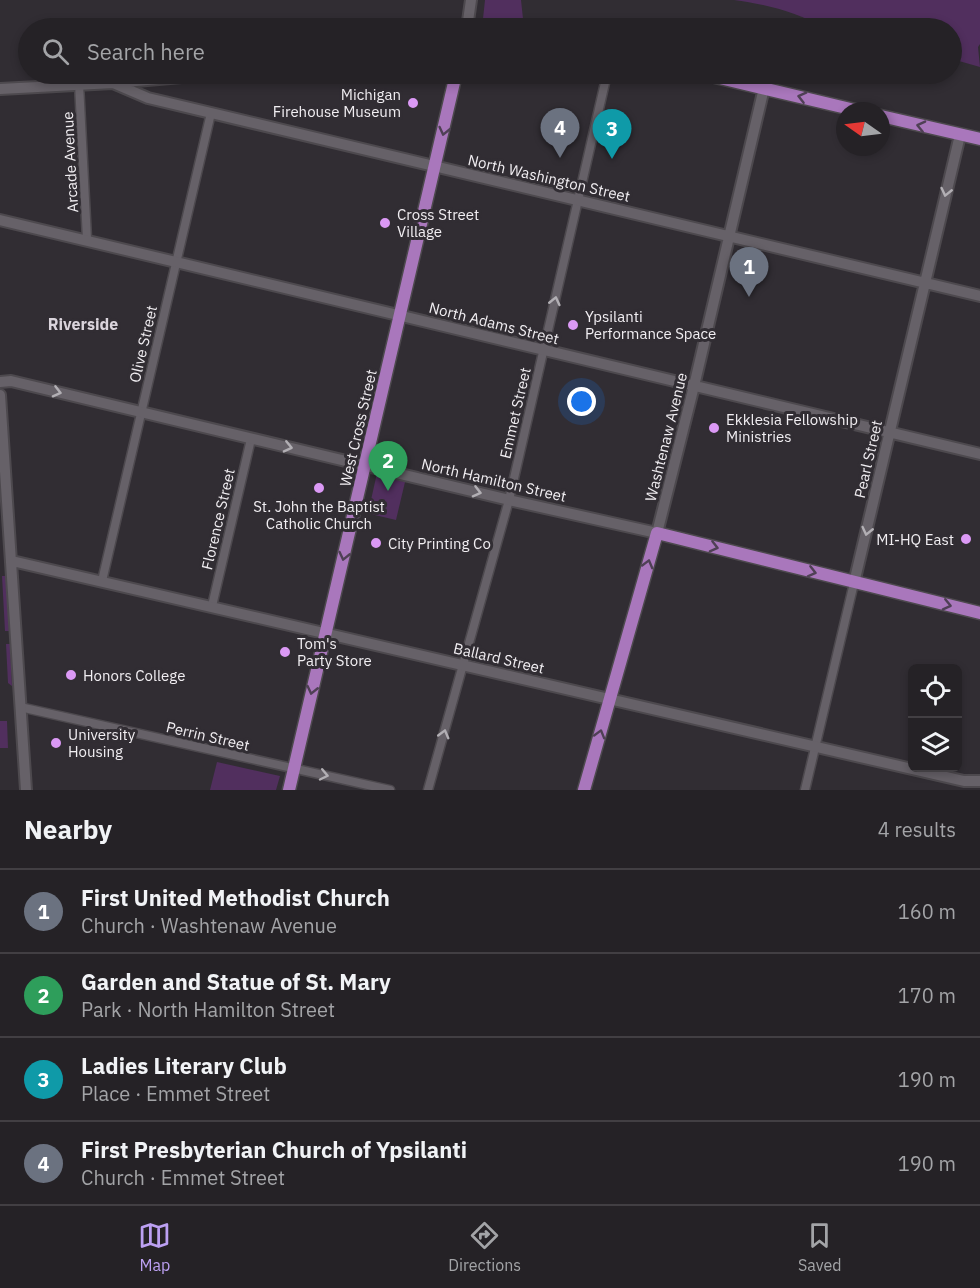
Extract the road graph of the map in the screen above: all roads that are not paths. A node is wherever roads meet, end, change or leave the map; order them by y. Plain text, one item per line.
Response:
1 (471, 0) edge
2 (468, 18) edge
3 (79, 84) joint
4 (117, 84) edge
5 (454, 84) edge
6 (606, 84) edge
7 (747, 84) edge
8 (764, 88) junction
9 (0, 89) edge
10 (836, 105) edge
11 (211, 113) junction
12 (890, 118) edge
13 (960, 135) junction
14 (980, 139) edge
15 (436, 166) junction
16 (579, 200) junction
17 (0, 220) edge
18 (729, 236) junction
19 (87, 239) junction
20 (176, 261) junction
21 (924, 283) junction
22 (980, 296) edge
23 (400, 315) junction
24 (543, 350) junction
25 (0, 382) edge
26 (694, 386) junction
27 (0, 395) edge
28 (141, 412) junction
29 (889, 433) junction
30 (251, 439) junction
31 (980, 454) edge
32 (2, 461) edge
33 (364, 465) junction
34 (3, 493) edge
35 (509, 500) junction
36 (657, 533) junction
37 (12, 561) junction
38 (102, 581) junction
39 (854, 583) junction
40 (212, 606) junction
41 (980, 613) edge
42 (326, 633) junction
43 (463, 665) junction
44 (610, 699) junction
45 (21, 707) junction
46 (816, 747) junction
47 (294, 769) junction
48 (980, 781) edge
49 (980, 785) edge
50 (26, 790) edge
51 (289, 790) edge
52 (390, 790) edge
53 (428, 790) edge
54 (584, 790) edge
55 (805, 790) edge
56 (977, 790) edge

1 - 2 street
3 - 9 street
3 - 19 street, Arcade Avenue
4 - 11 street, North Washington Street
5 -> 15 main road, West Cross Street
6 - 16 street, Emmet Street
7 - 8 main road
10 -> 8 main road
8 - 18 street, Washtenaw Avenue
11 - 15 street, North Washington Street
11 - 20 street, Olive Street
13 -> 12 main road
13 - 14 main road
13 -> 21 street, Pearl Street
15 - 16 street, North Washington Street
15 - 23 main road, West Cross Street
16 - 18 street, North Washington Street
24 -> 16 street, Emmet Street
17 - 19 street, North Adams Street
18 - 21 street, North Washington Street
18 - 26 street, Washtenaw Avenue
19 - 20 street, North Adams Street
20 - 23 street, North Adams Street
20 - 28 street, Olive Street
21 - 22 street, North Washington Street
21 - 29 street, Pearl Street
23 - 24 street, North Adams Street
23 - 33 main road, West Cross Street
24 - 26 street, North Adams Street
24 - 35 street, Emmet Street
25 -> 28 street, North Hamilton Street
26 - 29 street, North Adams Street
26 - 36 street, Washtenaw Avenue
27 - 32 street
28 - 30 street, North Hamilton Street
28 - 38 street, Olive Street
29 - 31 street, North Adams Street
29 -> 39 street, Pearl Street
30 -> 33 street, North Hamilton Street
30 - 40 street, Florence Street
32 - 34 street
33 -> 35 street, North Hamilton Street
33 -> 42 main road, West Cross Street
34 - 37 street
35 - 36 street, North Hamilton Street
35 - 43 street, Emmet Street
36 -> 39 main road, North Hamilton Street
44 -> 36 main road, Washtenaw Avenue
37 - 38 street, Ballard Street
37 - 45 street
38 - 40 street, Ballard Street
39 -> 41 main road, North Hamilton Street
39 - 46 street, Pearl Street
40 - 42 street, Ballard Street
42 - 43 street, Ballard Street
42 -> 47 main road, West Cross Street
43 - 44 street, Ballard Street
53 -> 43 street, Emmet Street
44 - 46 street, Ballard Street
54 -> 44 main road, Washtenaw Avenue
45 - 47 street, Perrin Street
45 - 50 street
46 - 48 street, Ballard Street
46 - 55 street, Pearl Street
47 - 51 main road, West Cross Street
47 -> 52 street, Perrin Street
49 - 56 street

